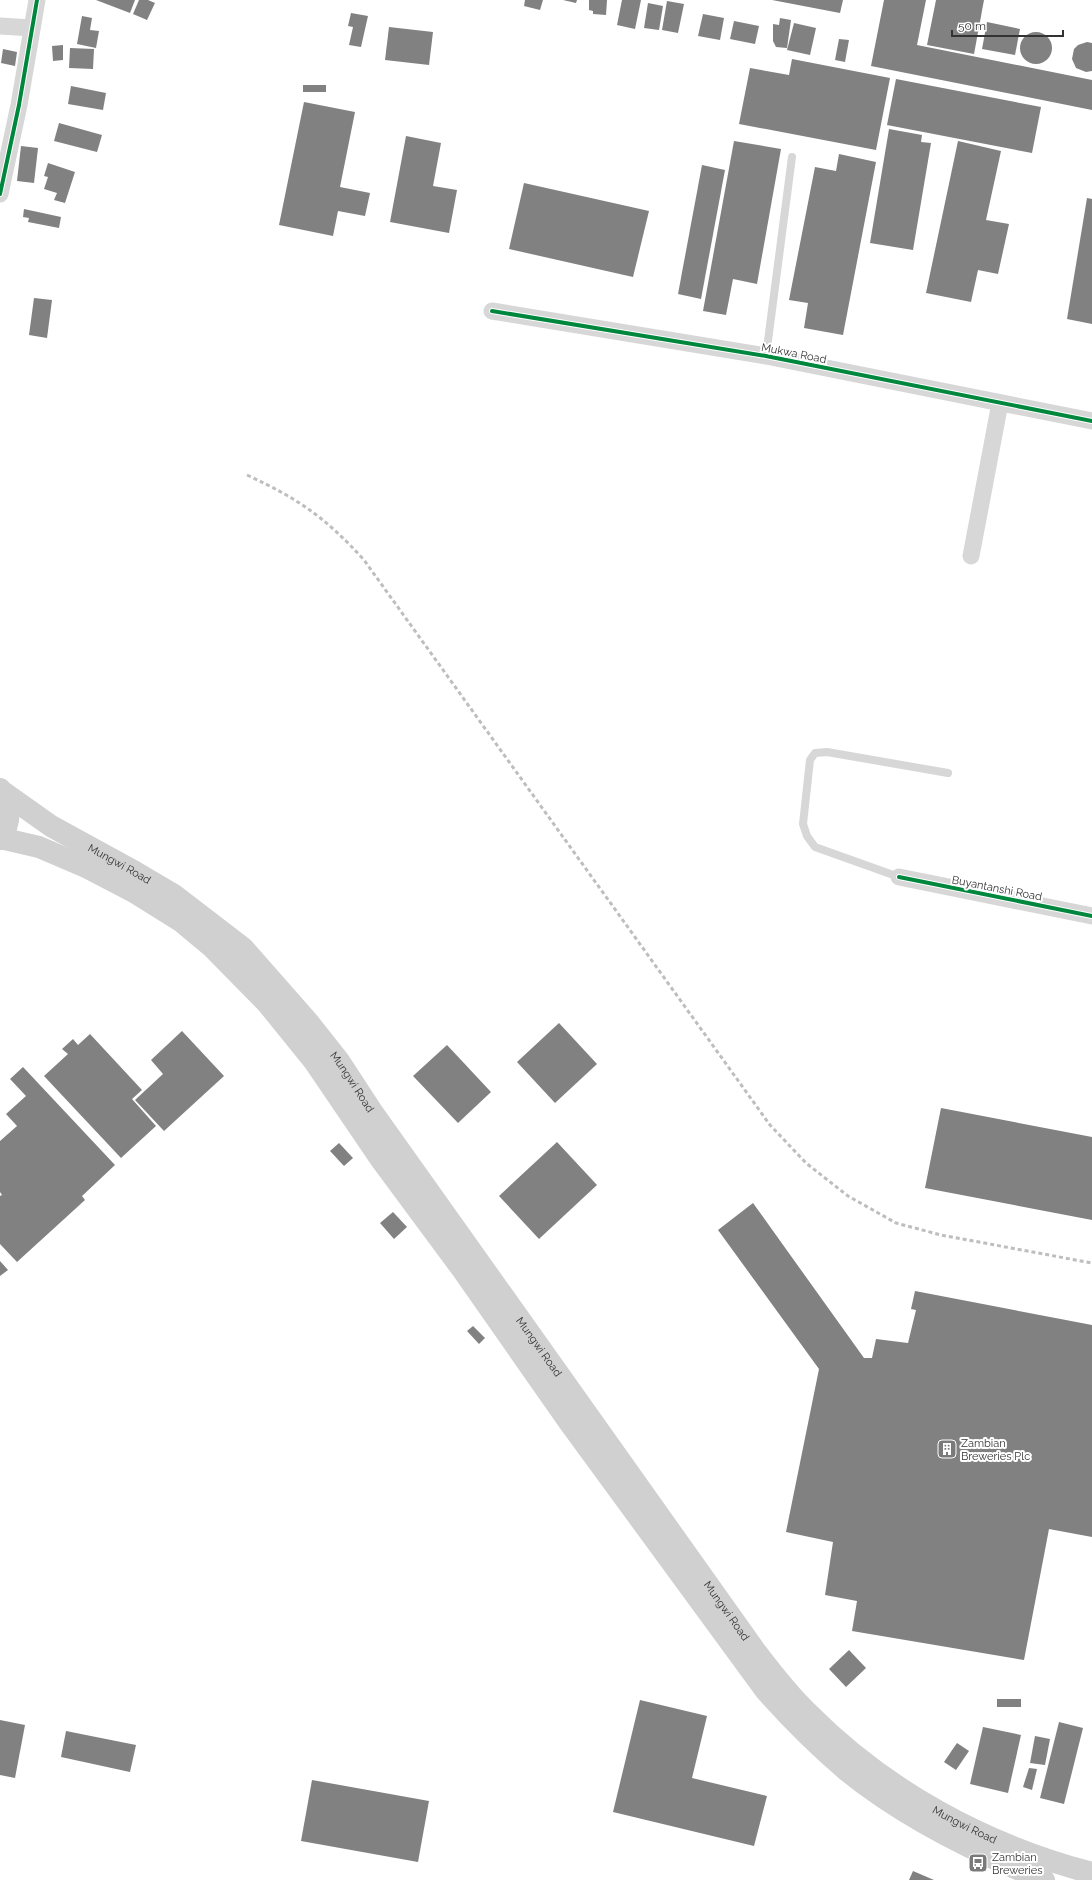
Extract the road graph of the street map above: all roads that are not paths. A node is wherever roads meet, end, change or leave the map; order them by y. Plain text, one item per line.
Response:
1 (37, 0) edge
2 (0, 26) edge
3 (32, 28) junction
4 (792, 157) dead end
5 (0, 194) edge
6 (492, 311) dead end
7 (766, 356) junction
8 (1000, 403) junction
9 (1092, 421) edge
10 (971, 556) dead end
11 (948, 773) dead end
12 (2, 790) edge
13 (0, 838) edge
14 (899, 877) joint
15 (1092, 916) edge
16 (470, 1264) junction
17 (1089, 1875) edge
18 (1044, 1880) edge

1 - 3 street
2 - 3 street
3 - 5 street
4 - 7 lane
6 - 7 street, Mukwa Road
7 - 8 street, Mukwa Road
8 - 9 street, Mukwa Road
8 - 10 street
11 - 14 lane
12 - 13 main road
12 - 16 main road, Mungwi Road
13 - 16 main road, Mungwi Road
14 - 15 street, Buyantanshi Road
16 - 17 main road, Mungwi Road
16 - 18 main road, Mungwi Road

